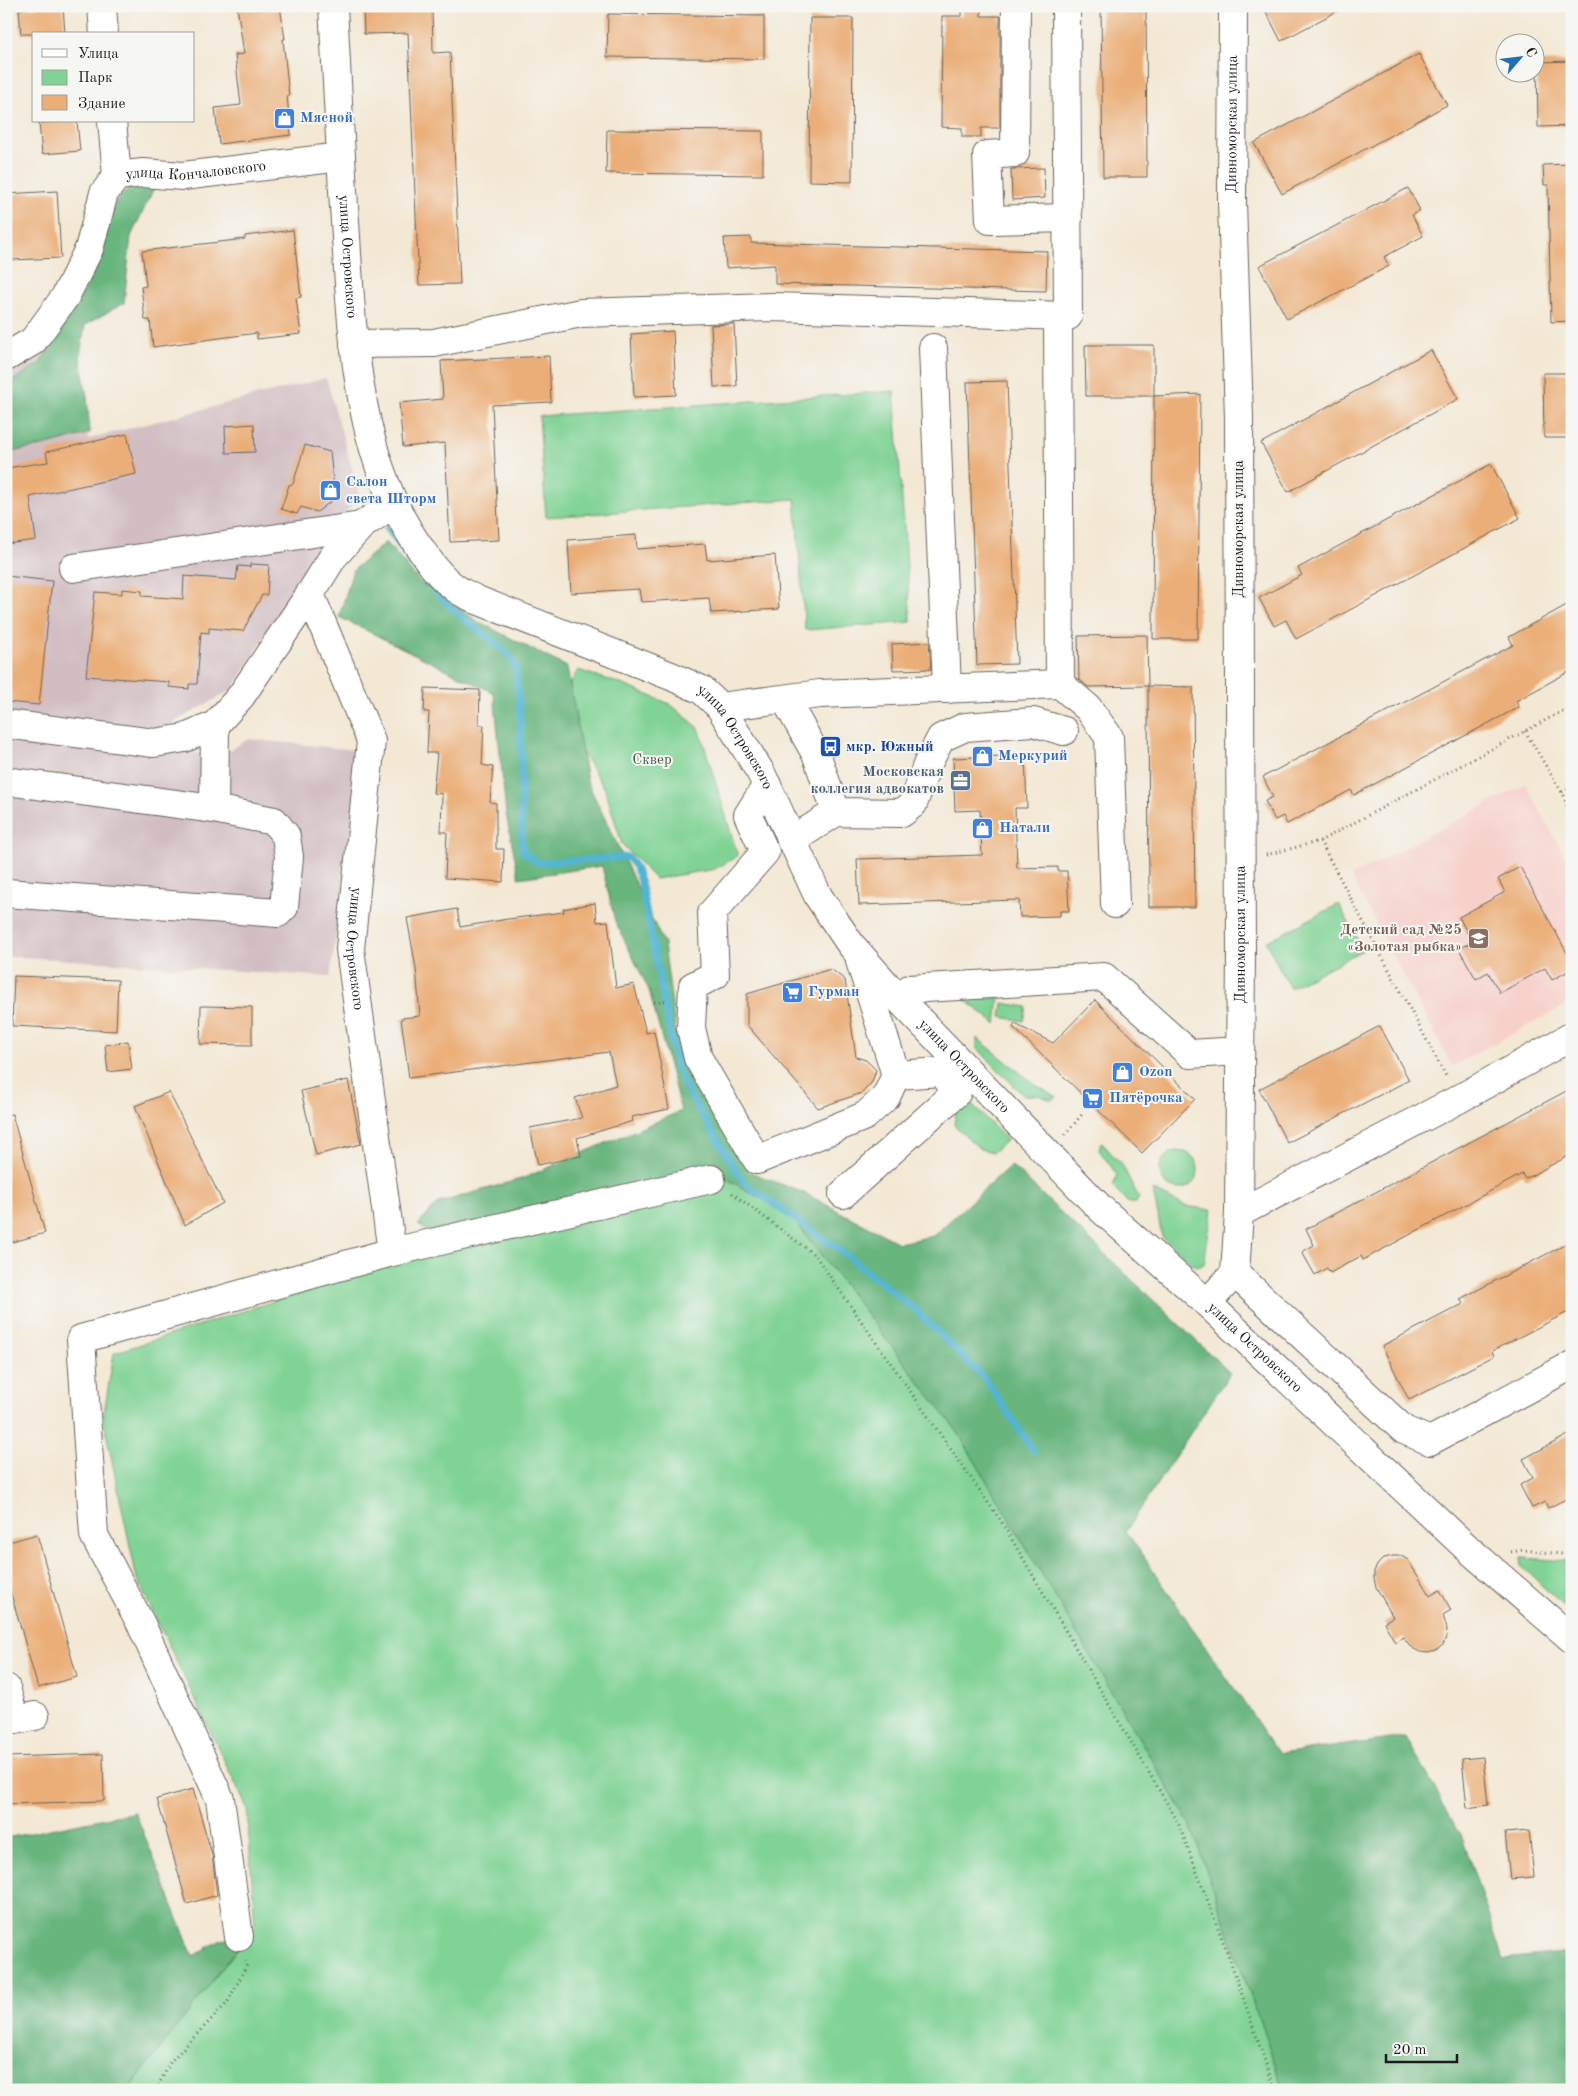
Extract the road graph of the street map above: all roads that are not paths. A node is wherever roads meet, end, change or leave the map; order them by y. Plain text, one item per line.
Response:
1 (102, 6) edge
2 (333, 6) edge
3 (1016, 6) edge
4 (1066, 6) edge
5 (1233, 6) edge
6 (104, 32) edge
7 (112, 122) edge
8 (341, 157) junction
9 (117, 176) junction
10 (1068, 218) junction
11 (1058, 316) junction
12 (354, 344) junction
13 (933, 348) dead end
14 (6, 357) edge
15 (394, 503) junction
16 (361, 526) junction
17 (73, 568) dead end
18 (310, 594) junction
19 (1060, 684) junction
20 (947, 689) junction
21 (785, 699) junction
22 (720, 707) junction
23 (6, 724) edge
24 (215, 725) junction
25 (1064, 732) dead end
26 (6, 781) edge
27 (766, 785) junction
28 (214, 810) junction
29 (836, 812) junction
30 (791, 841) junction
31 (6, 893) edge
32 (1115, 904) dead end
33 (856, 950) junction
34 (898, 998) junction
35 (1572, 1036) edge
36 (1240, 1052) junction
37 (896, 1074) junction
38 (958, 1076) junction
39 (711, 1179) road end
40 (843, 1194) dead end
41 (1239, 1212) junction
42 (392, 1252) junction
43 (1235, 1272) junction
44 (1207, 1303) junction
45 (1572, 1364) edge
46 (1572, 1639) edge
47 (6, 1688) edge
48 (35, 1716) dead end
49 (239, 1937) road end

1 - 6 street
2 - 8 street, улица Островского
3 - 10 street
4 - 10 street
5 - 36 street, Дивноморская улица
7 - 9 street
8 - 9 street, улица Кончаловского
8 - 12 street, улица Островского
9 - 14 street, улица Кончаловского
10 - 11 street
11 - 12 street
11 - 19 street
12 - 15 street, улица Островского
13 - 20 street
15 - 16 street
15 - 22 street, улица Островского
16 - 17 street
16 - 18 street
18 - 24 street
18 - 42 street, улица Островского
19 - 20 street
19 - 32 street
20 - 21 street
21 - 22 street
21 - 29 street
22 - 27 street, улица Островского
23 - 24 street
24 - 28 street
25 - 29 street
26 - 28 street
27 - 30 street, улица Островского
27 - 37 street
28 - 31 street
29 - 30 street
30 - 33 street, улица Островского
33 - 34 street, улица Островского
33 - 37 street
34 - 36 street
34 - 38 street, улица Островского
35 - 41 street
36 - 41 street, Дивноморская улица
37 - 38 street
38 - 40 street
38 - 44 street, улица Островского
39 - 42 street
41 - 43 street, Дивноморская улица
42 - 49 street
43 - 44 street
43 - 45 street
44 - 46 street, улица Островского
47 - 48 street

